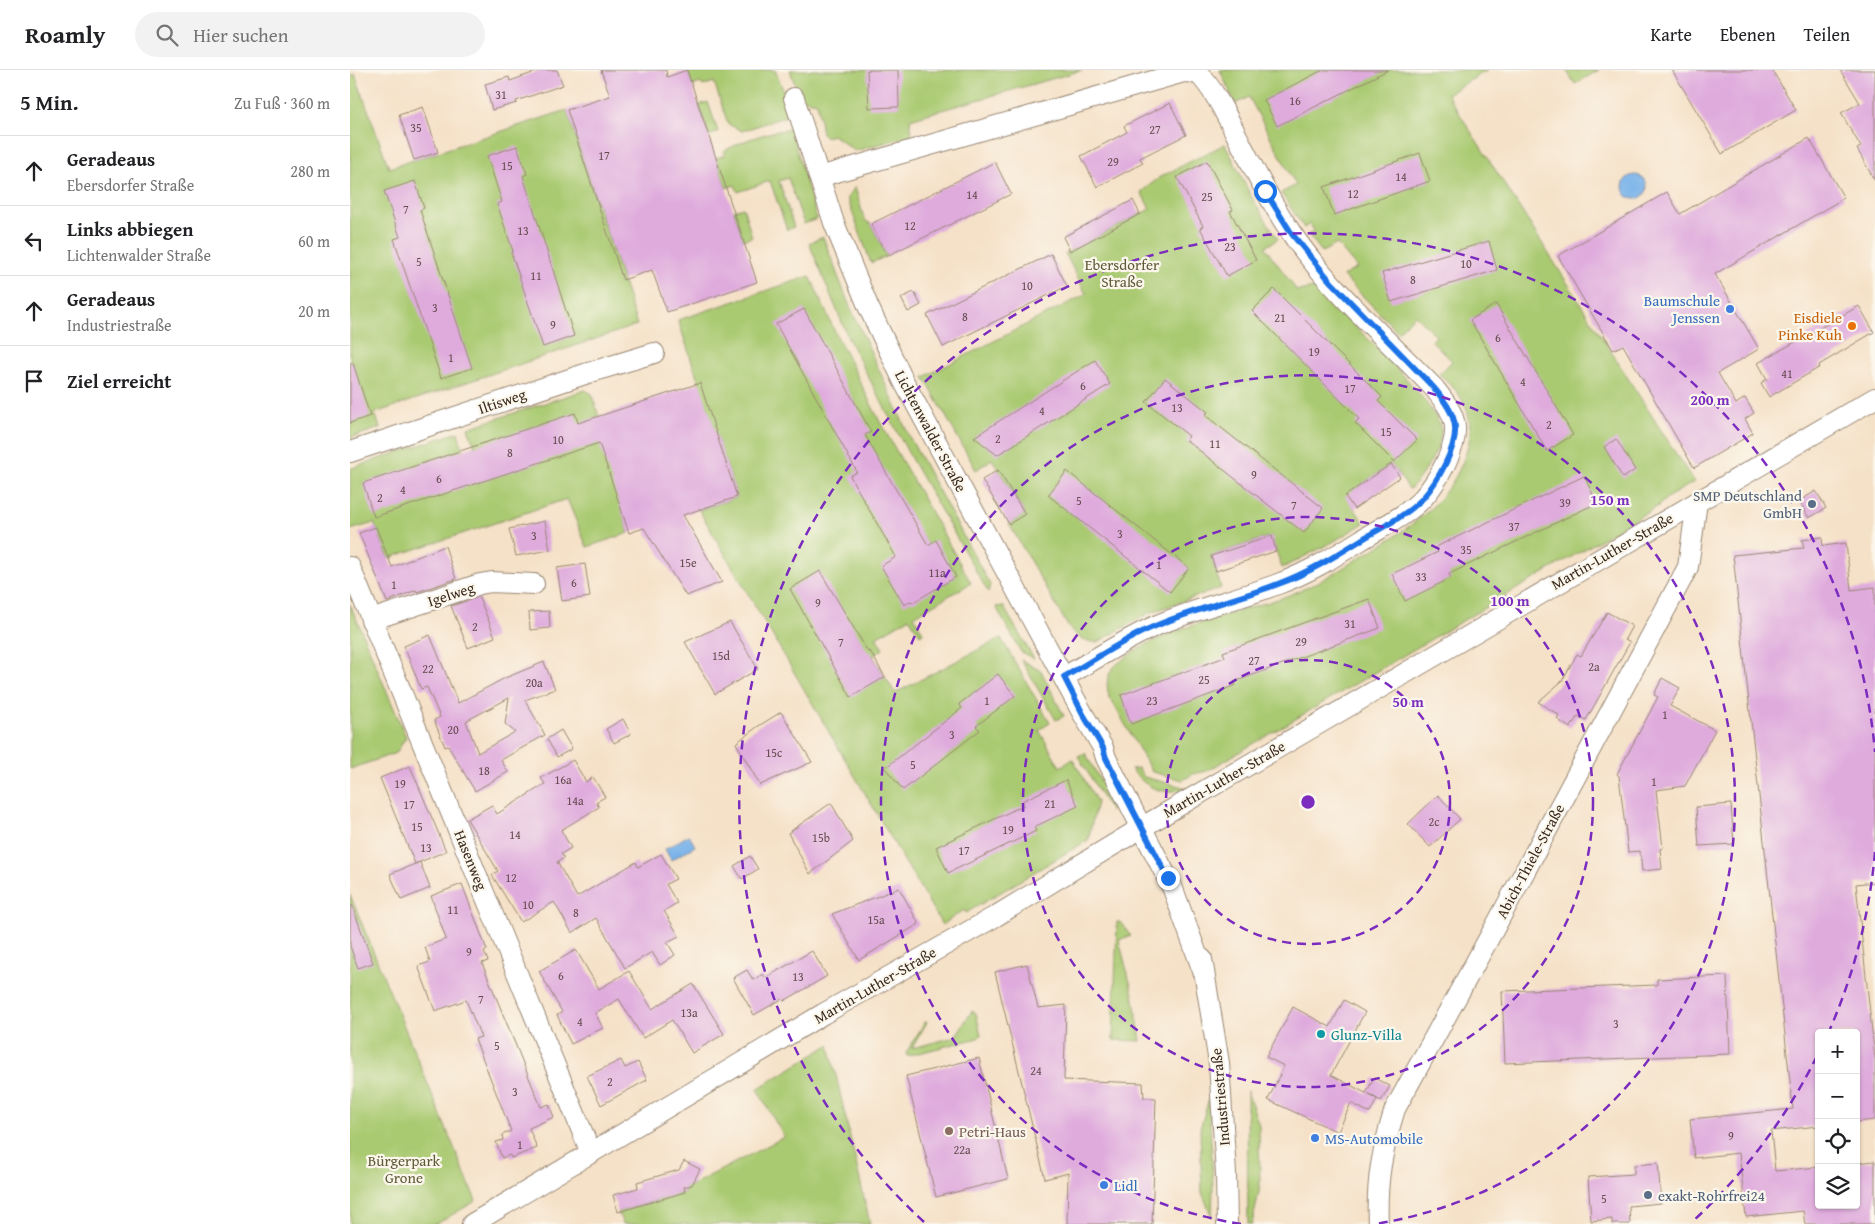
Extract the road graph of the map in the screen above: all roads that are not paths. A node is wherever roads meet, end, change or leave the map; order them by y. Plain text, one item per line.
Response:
1 (794, 98) dead end
2 (819, 177) junction
3 (654, 353) dead end
4 (1875, 398) edge
5 (350, 452) edge
6 (1697, 502) junction
7 (350, 567) edge
8 (534, 584) dead end
9 (371, 620) junction
10 (1064, 677) junction
11 (1146, 825) junction
12 (592, 1154) junction
13 (472, 1224) edge
14 (1227, 1224) edge
15 (1378, 1224) edge

1 - 2 street, Lichtenwalder Straße
2 - 10 street, Lichtenwalder Straße
2 - 10 street
3 - 5 street, Iltisweg
4 - 6 street, Martin-Luther-Straße
6 - 11 street, Martin-Luther-Straße
6 - 15 street, Abich-Thiele-Straße
7 - 9 street, Hasenweg
8 - 9 street, Igelweg
9 - 12 street, Hasenweg
10 - 11 street, Lichtenwalder Straße
11 - 12 street, Martin-Luther-Straße
11 - 14 street, Industriestraße
12 - 13 street, Martin-Luther-Straße

